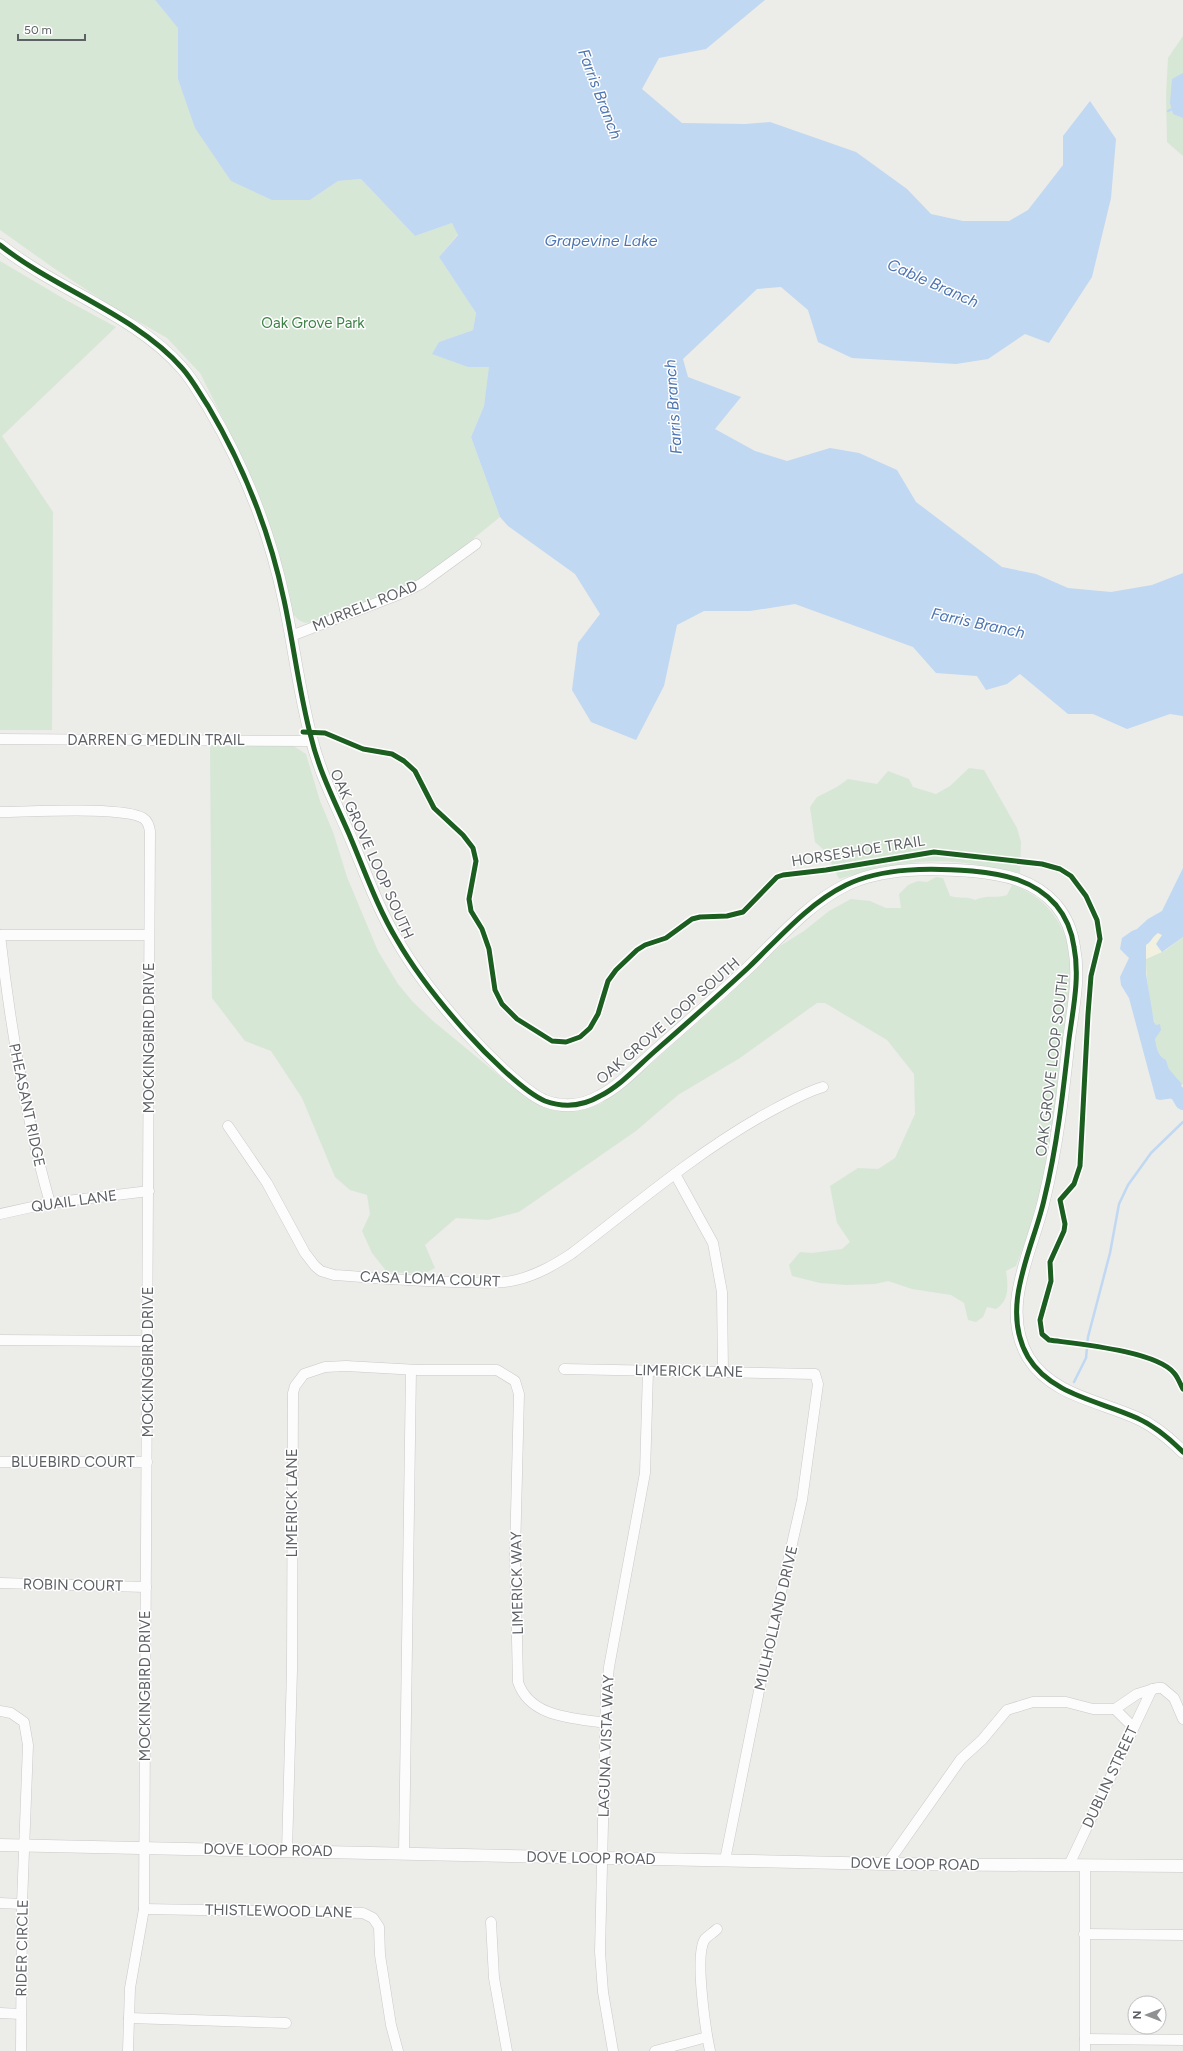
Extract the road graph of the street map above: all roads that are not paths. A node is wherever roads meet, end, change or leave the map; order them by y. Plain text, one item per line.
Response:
1 (0, 245) edge
2 (476, 544) dead end
3 (291, 636) junction
4 (0, 739) edge
5 (311, 741) junction
6 (0, 812) edge
7 (0, 935) edge
8 (148, 935) junction
9 (823, 1086) dead end
10 (228, 1126) dead end
11 (675, 1174) junction
12 (149, 1191) junction
13 (50, 1203) junction
14 (0, 1214) edge
15 (0, 1340) edge
16 (148, 1341) junction
17 (564, 1369) dead end
18 (411, 1370) junction
19 (648, 1371) junction
20 (723, 1372) junction
21 (815, 1374) joint
22 (515, 1381) joint
23 (1183, 1452) edge
24 (0, 1462) edge
25 (147, 1462) junction
26 (0, 1583) edge
27 (146, 1587) junction
28 (1152, 1689) junction
29 (1115, 1709) junction
30 (0, 1711) edge
31 (1183, 1719) edge
32 (605, 1722) junction
33 (1134, 1727) junction
34 (0, 1845) edge
35 (25, 1845) junction
36 (144, 1848) junction
37 (287, 1851) junction
38 (404, 1854) junction
39 (603, 1858) junction
40 (725, 1860) junction
41 (887, 1864) junction
42 (1069, 1865) junction
43 (1085, 1865) junction
44 (1183, 1866) edge
45 (0, 1903) edge
46 (22, 1904) junction
47 (144, 1909) junction
48 (491, 1922) dead end
49 (718, 1929) dead end
50 (1084, 1934) junction
51 (1183, 1935) edge
52 (0, 2013) edge
53 (21, 2014) junction
54 (129, 2018) junction
55 (286, 2023) dead end
56 (707, 2037) junction
57 (1085, 2039) junction
58 (1183, 2040) edge
59 (21, 2051) edge
60 (128, 2051) edge
61 (398, 2051) edge
62 (507, 2051) edge
63 (613, 2051) edge
64 (655, 2051) edge
65 (710, 2051) edge
66 (1085, 2051) edge

1 - 3 street, OAK GROVE LOOP SOUTH
2 - 3 street, MURRELL ROAD
3 - 5 street, OAK GROVE LOOP SOUTH
4 - 5 street, DARREN G MEDLIN TRAIL
5 - 23 street, OAK GROVE LOOP SOUTH
6 - 8 street, MOCKINGBIRD DRIVE
7 - 8 street
7 - 13 street, PHEASANT RIDGE
8 - 12 street, MOCKINGBIRD DRIVE
9 - 11 street, CASA LOMA COURT
10 - 11 street, CASA LOMA COURT
11 - 20 street
12 - 13 street, QUAIL LANE
12 - 16 street, MOCKINGBIRD DRIVE
13 - 14 street, QUAIL LANE
15 - 16 street
16 - 25 street, MOCKINGBIRD DRIVE
17 - 19 street, LIMERICK LANE
18 - 22 street, LIMERICK LANE
18 - 37 street, LIMERICK LANE
18 - 38 street
19 - 20 street, LIMERICK LANE
19 - 32 street, LAGUNA VISTA WAY
20 - 21 street, LIMERICK LANE
21 - 40 street, MULHOLLAND DRIVE
22 - 32 street, LIMERICK WAY
24 - 25 street, BLUEBIRD COURT
25 - 27 street, MOCKINGBIRD DRIVE
26 - 27 street, ROBIN COURT
27 - 36 street, MOCKINGBIRD DRIVE
28 - 29 street
28 - 31 street
28 - 33 street, DUBLIN STREET
29 - 33 street
29 - 41 street
30 - 35 street, RIDER CIRCLE
32 - 39 street, LAGUNA VISTA WAY
33 - 42 street, DUBLIN STREET
34 - 35 street, DOVE LOOP ROAD
35 - 36 street, DOVE LOOP ROAD
35 - 46 street, RIDER CIRCLE
36 - 37 street, DOVE LOOP ROAD
36 - 47 street, MOCKINGBIRD DRIVE
37 - 38 street, DOVE LOOP ROAD
38 - 39 street, DOVE LOOP ROAD
39 - 40 street, DOVE LOOP ROAD
39 - 63 street, LAGUNA VISTA WAY
40 - 41 street, DOVE LOOP ROAD
41 - 42 street, DOVE LOOP ROAD
42 - 43 street, DOVE LOOP ROAD
43 - 44 street, DOVE LOOP ROAD
43 - 50 street
45 - 46 street
46 - 53 street, RIDER CIRCLE
47 - 54 street, MOCKINGBIRD DRIVE
47 - 61 street, THISTLEWOOD LANE
48 - 62 street
49 - 56 street
50 - 51 street
50 - 57 street
52 - 53 street
53 - 59 street, RIDER CIRCLE
54 - 55 street
54 - 60 street, MOCKINGBIRD DRIVE
56 - 64 street
56 - 65 street
57 - 58 street
57 - 66 street

